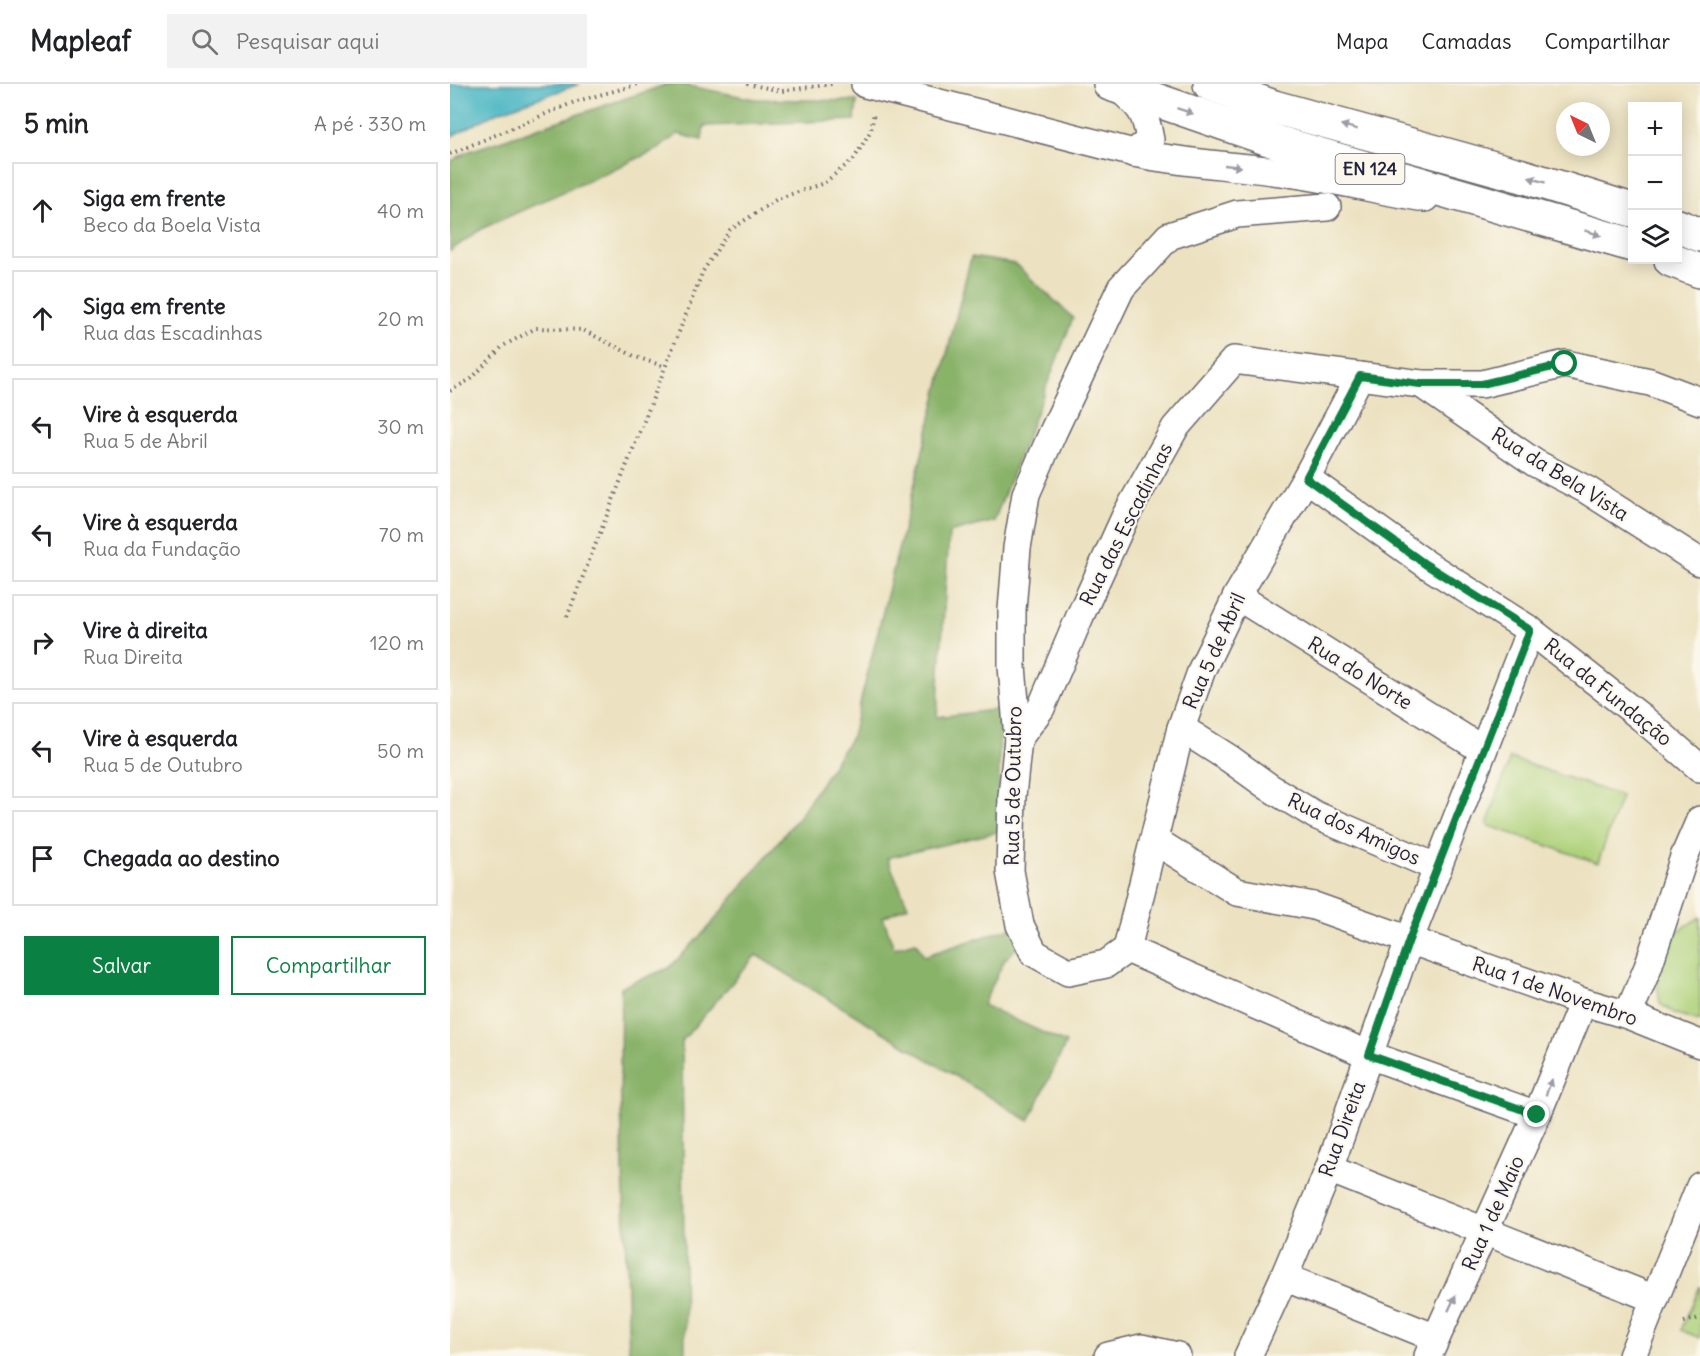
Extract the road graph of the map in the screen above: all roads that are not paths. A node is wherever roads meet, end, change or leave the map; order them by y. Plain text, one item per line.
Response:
1 (1210, 84) edge
2 (871, 86) edge
3 (1115, 86) edge
4 (1134, 153) junction
5 (1327, 207) dead end
6 (1628, 209) edge
7 (1546, 218) junction
8 (1682, 227) edge
9 (1700, 235) edge
10 (1628, 244) edge
11 (1682, 264) edge
12 (1700, 271) edge
13 (1360, 376) junction
14 (1420, 384) junction
15 (1700, 401) edge
16 (1306, 478) junction
17 (1700, 562) edge
18 (1237, 596) junction
19 (1530, 630) junction
20 (1181, 728) junction
21 (1018, 739) junction
22 (1483, 750) junction
23 (1700, 768) edge
24 (1700, 819) edge
25 (1154, 840) junction
26 (1438, 868) junction
27 (1409, 940) junction
28 (1127, 949) junction
29 (1583, 1002) junction
30 (1628, 1015) junction
31 (1700, 1044) edge
32 (1369, 1055) junction
33 (1537, 1115) junction
34 (1329, 1169) junction
35 (1700, 1186) edge
36 (1485, 1230) junction
37 (1284, 1277) junction
38 (1655, 1299) junction
39 (1432, 1347) edge
40 (1643, 1352) edge
41 (1108, 1356) edge
42 (1177, 1356) edge
43 (1248, 1356) edge

6 -> 1 main road, EN 124
2 - 4 street
3 - 4 street
3 -> 7 main road, EN 124
4 -> 7 street
5 - 21 street, Rua 5 de Outubro
7 -> 10 main road, EN 124
8 - 9 main road
11 - 12 main road
13 - 14 street, Rua das Escadinhas
13 - 16 street, Rua 5 de Abril
13 - 21 street, Rua das Escadinhas
14 - 15 street, Rua das Escadinhas
14 - 17 street, Rua da Bela Vista
16 - 18 street, Rua 5 de Abril
16 - 19 street, Rua da Fundação
18 - 20 street, Rua 5 de Abril
18 - 22 street, Rua do Norte
19 - 22 street, Rua Direita
19 - 23 street, Rua da Fundação
20 - 25 street, Rua 5 de Abril
20 - 26 street, Rua dos Amigos
21 - 28 street, Rua 5 de Outubro
22 - 26 street, Rua Direita
24 - 30 street
25 - 27 street, Rua 1 de Novembro
25 - 28 street, Rua 5 de Abril
26 - 27 street, Rua Direita
27 - 29 street, Rua 1 de Novembro
27 - 32 street, Rua Direita
28 - 32 street
29 - 30 street, Rua 1 de Novembro
33 -> 29 street, Rua 1 de Maio
30 - 31 street, Rua 1 de Novembro
32 - 33 street
32 - 34 street, Rua Direita
33 - 36 street, Rua 1 de Maio
34 - 36 street
34 - 37 street, Rua Direita
35 - 38 street
36 - 38 street
39 -> 36 street, Rua 1 de Maio
37 - 39 street
37 - 43 street, Rua Direita
38 - 40 street
41 - 42 street

